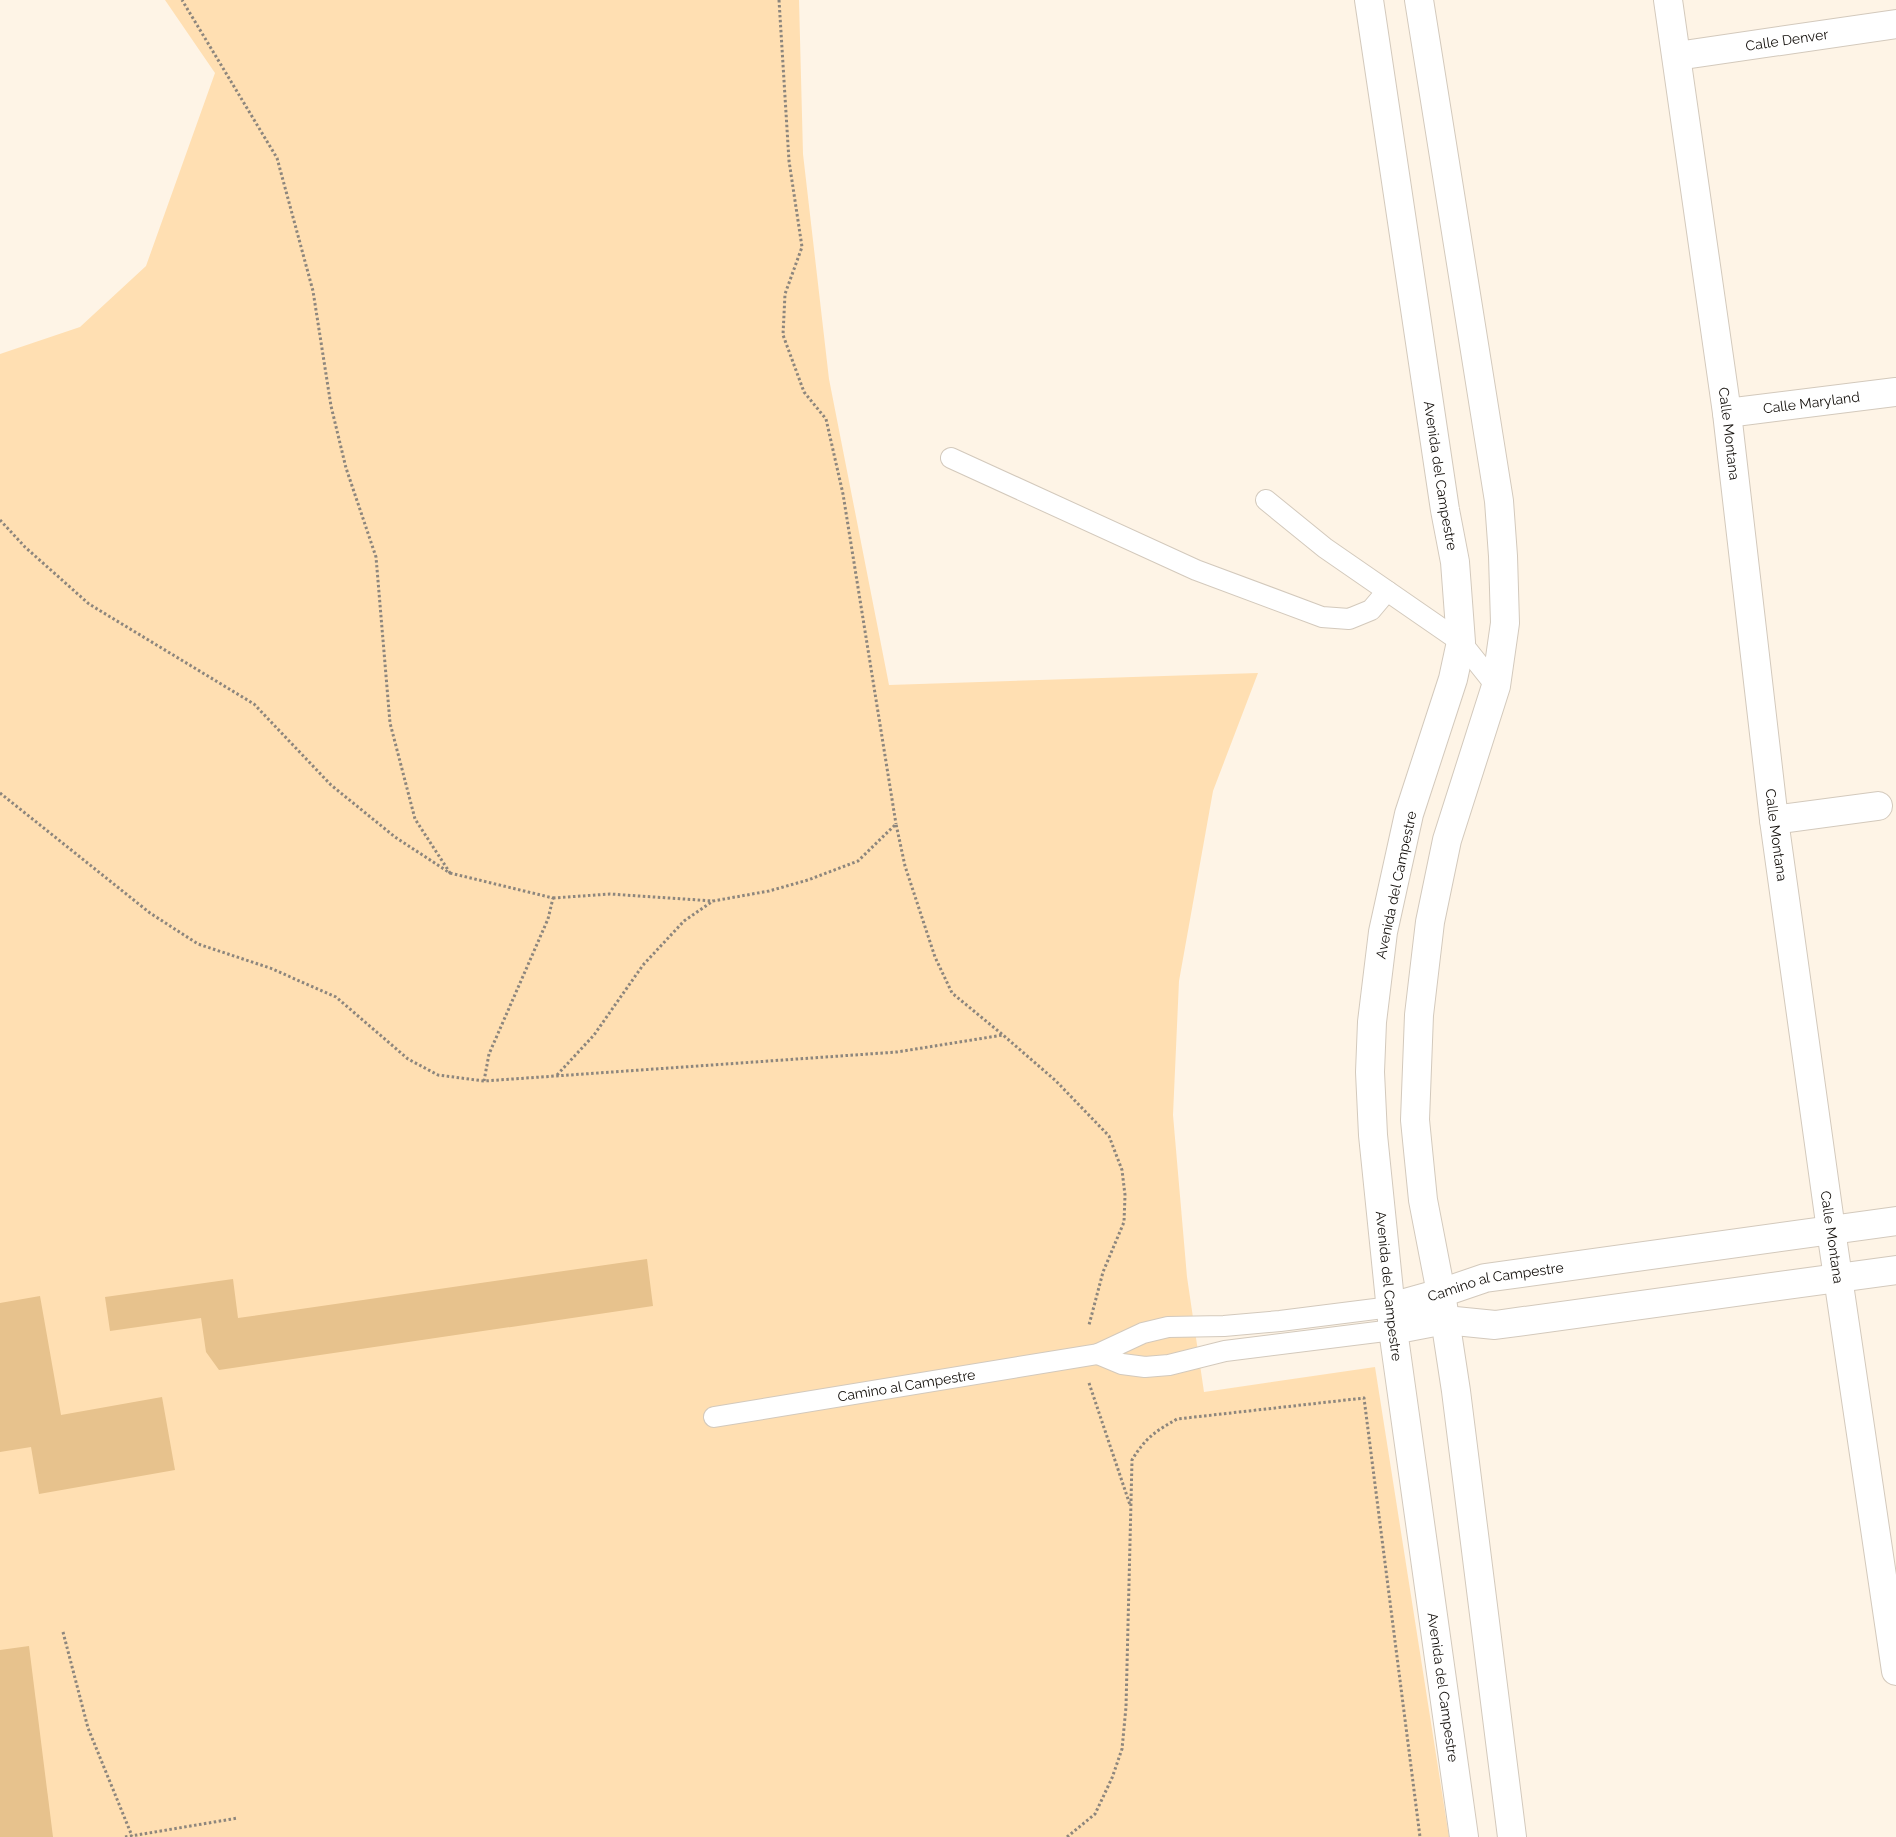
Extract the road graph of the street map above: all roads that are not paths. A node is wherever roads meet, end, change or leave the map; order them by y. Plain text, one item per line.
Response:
1 (1369, 0) edge
2 (1419, 0) edge
3 (1668, 0) edge
4 (1896, 24) edge
5 (1677, 56) junction
6 (1896, 392) edge
7 (1727, 414) junction
8 (952, 458) dead end
9 (1266, 500) dead end
10 (1387, 591) junction
11 (1461, 642) junction
12 (1496, 686) junction
13 (1878, 806) dead end
14 (1774, 820) junction
15 (1896, 1221) edge
16 (1831, 1230) junction
17 (1896, 1270) edge
18 (1839, 1278) junction
19 (1440, 1294) junction
20 (1392, 1318) junction
21 (1444, 1320) junction
22 (1098, 1354) junction
23 (714, 1417) dead end
24 (1896, 1671) edge
25 (1464, 1837) edge
26 (1512, 1837) edge

1 - 11 street, Avenida del Campestre
2 - 12 street
3 - 5 street, Calle Montana
4 - 5 street, Calle Denver
5 - 7 street, Calle Montana
6 - 7 street, Calle Maryland
7 - 14 street, Calle Montana
8 - 10 lane
9 - 10 lane
10 - 11 lane
11 - 12 lane
11 - 20 street, Avenida del Campestre
12 - 19 street
13 - 14 street
14 - 16 street, Calle Montana
15 - 16 street, Camino al Campestre
16 - 18 street, Calle Montana
16 - 19 street, Camino al Campestre
17 - 18 street, Camino al Campestre
18 - 21 street, Camino al Campestre
18 - 24 street, Calle Montana
19 - 20 street, Camino al Campestre
19 - 21 street
20 - 21 street, Camino al Campestre
20 - 22 lane, Camino al Campestre
20 - 22 lane, Camino al Campestre
20 - 25 street, Avenida del Campestre
21 - 26 street
22 - 23 lane, Camino al Campestre

